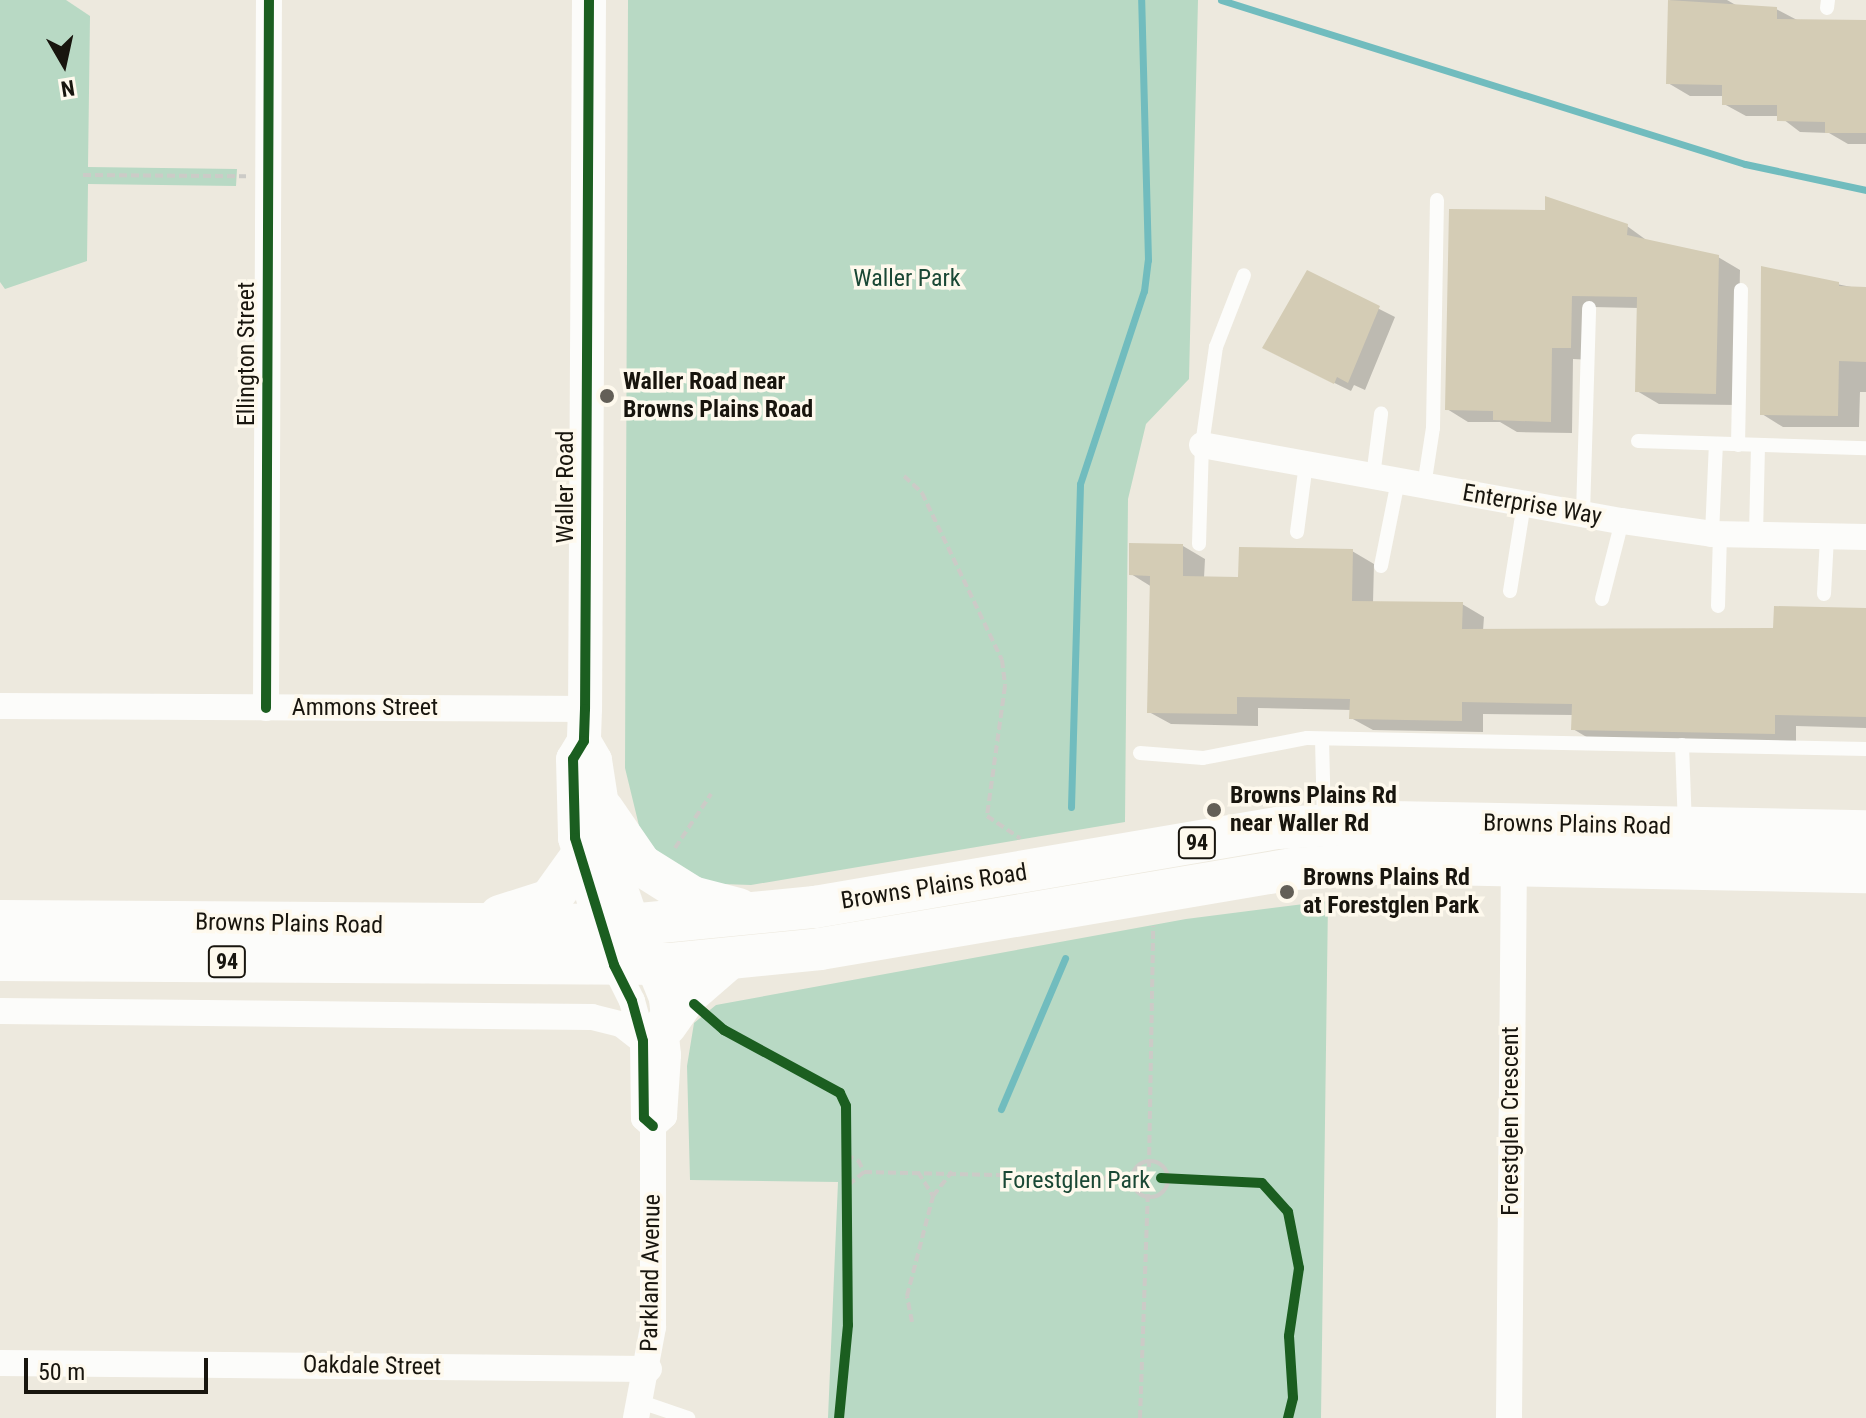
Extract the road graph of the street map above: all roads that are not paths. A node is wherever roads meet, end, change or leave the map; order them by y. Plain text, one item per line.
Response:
1 (269, 0) edge
2 (589, 0) edge
3 (1437, 200) dead end
4 (1244, 275) dead end
5 (1741, 290) dead end
6 (1589, 308) dead end
7 (1381, 414) dead end
8 (1638, 441) dead end
9 (1716, 444) junction
10 (1202, 445) junction
11 (1738, 445) junction
12 (1758, 445) junction
13 (1866, 448) edge
14 (1306, 464) junction
15 (1398, 481) junction
16 (1524, 504) junction
17 (1583, 514) junction
18 (1622, 521) junction
19 (1297, 532) dead end
20 (1716, 534) junction
21 (1756, 534) junction
22 (1827, 536) junction
23 (1866, 537) edge
24 (1199, 544) dead end
25 (1381, 566) dead end
26 (1510, 591) dead end
27 (1824, 594) dead end
28 (1602, 599) dead end
29 (1718, 606) dead end
30 (0, 706) edge
31 (266, 708) junction
32 (585, 725) junction
33 (1322, 739) junction
34 (1682, 745) junction
35 (1866, 749) edge
36 (1140, 753) dead end
37 (603, 810) junction
38 (1325, 825) junction
39 (1514, 825) junction
40 (1685, 826) junction
41 (1866, 831) edge
42 (578, 861) junction
43 (1513, 866) junction
44 (1866, 872) edge
45 (760, 914) junction
46 (0, 921) edge
47 (460, 926) junction
48 (623, 945) junction
49 (0, 960) edge
50 (726, 961) junction
51 (0, 1011) edge
52 (654, 1033) junction
53 (0, 1363) edge
54 (649, 1369) junction
55 (638, 1410) edge
56 (688, 1418) edge
57 (1509, 1418) edge

1 - 31 street, Ellington Street
2 - 32 street, Waller Road
3 - 15 lane
4 - 10 lane
5 - 11 lane
6 - 17 lane
7 - 15 lane
8 - 9 lane
9 - 11 lane
9 - 20 lane
10 - 14 street, Enterprise Way
10 - 24 lane
11 - 12 lane
12 - 13 lane
12 - 21 lane
14 - 15 street, Enterprise Way
14 - 19 lane
15 - 16 street, Enterprise Way
15 - 25 lane
16 - 17 street, Enterprise Way
16 - 26 lane
17 - 18 street, Enterprise Way
18 - 20 street, Enterprise Way
18 - 28 lane
20 - 21 street, Enterprise Way
20 - 29 lane
21 - 22 street, Enterprise Way
22 - 23 street, Enterprise Way
22 - 27 lane
30 - 31 street, Ammons Street
31 - 32 street, Ammons Street
32 - 37 street, Waller Road
32 - 42 street, Waller Road
33 - 34 lane
33 - 36 lane
33 - 38 lane
34 - 35 lane
34 - 40 lane
37 - 45 main road
37 - 48 street, Waller Road
38 - 39 main road, Browns Plains Road / 94
38 - 45 main road, Browns Plains Road / 94
39 - 40 main road, Browns Plains Road / 94
39 - 43 street, Forestglen Crescent
40 - 41 main road, Browns Plains Road / 94
42 - 47 main road
42 - 48 street, Waller Road
43 - 44 main road, Browns Plains Road / 94
43 - 50 main road, Browns Plains Road / 94
43 - 57 street, Forestglen Crescent
45 - 48 main road, Browns Plains Road / 94
46 - 47 main road, Browns Plains Road / 94
47 - 48 main road, Browns Plains Road / 94
48 - 49 main road, Browns Plains Road / 94
48 - 50 main road, Browns Plains Road / 94
48 - 52 street, Parkland Avenue
50 - 52 main road
51 - 52 street
52 - 54 street, Parkland Avenue
53 - 54 street, Oakdale Street
54 - 55 street, Parkland Avenue
55 - 56 lane

